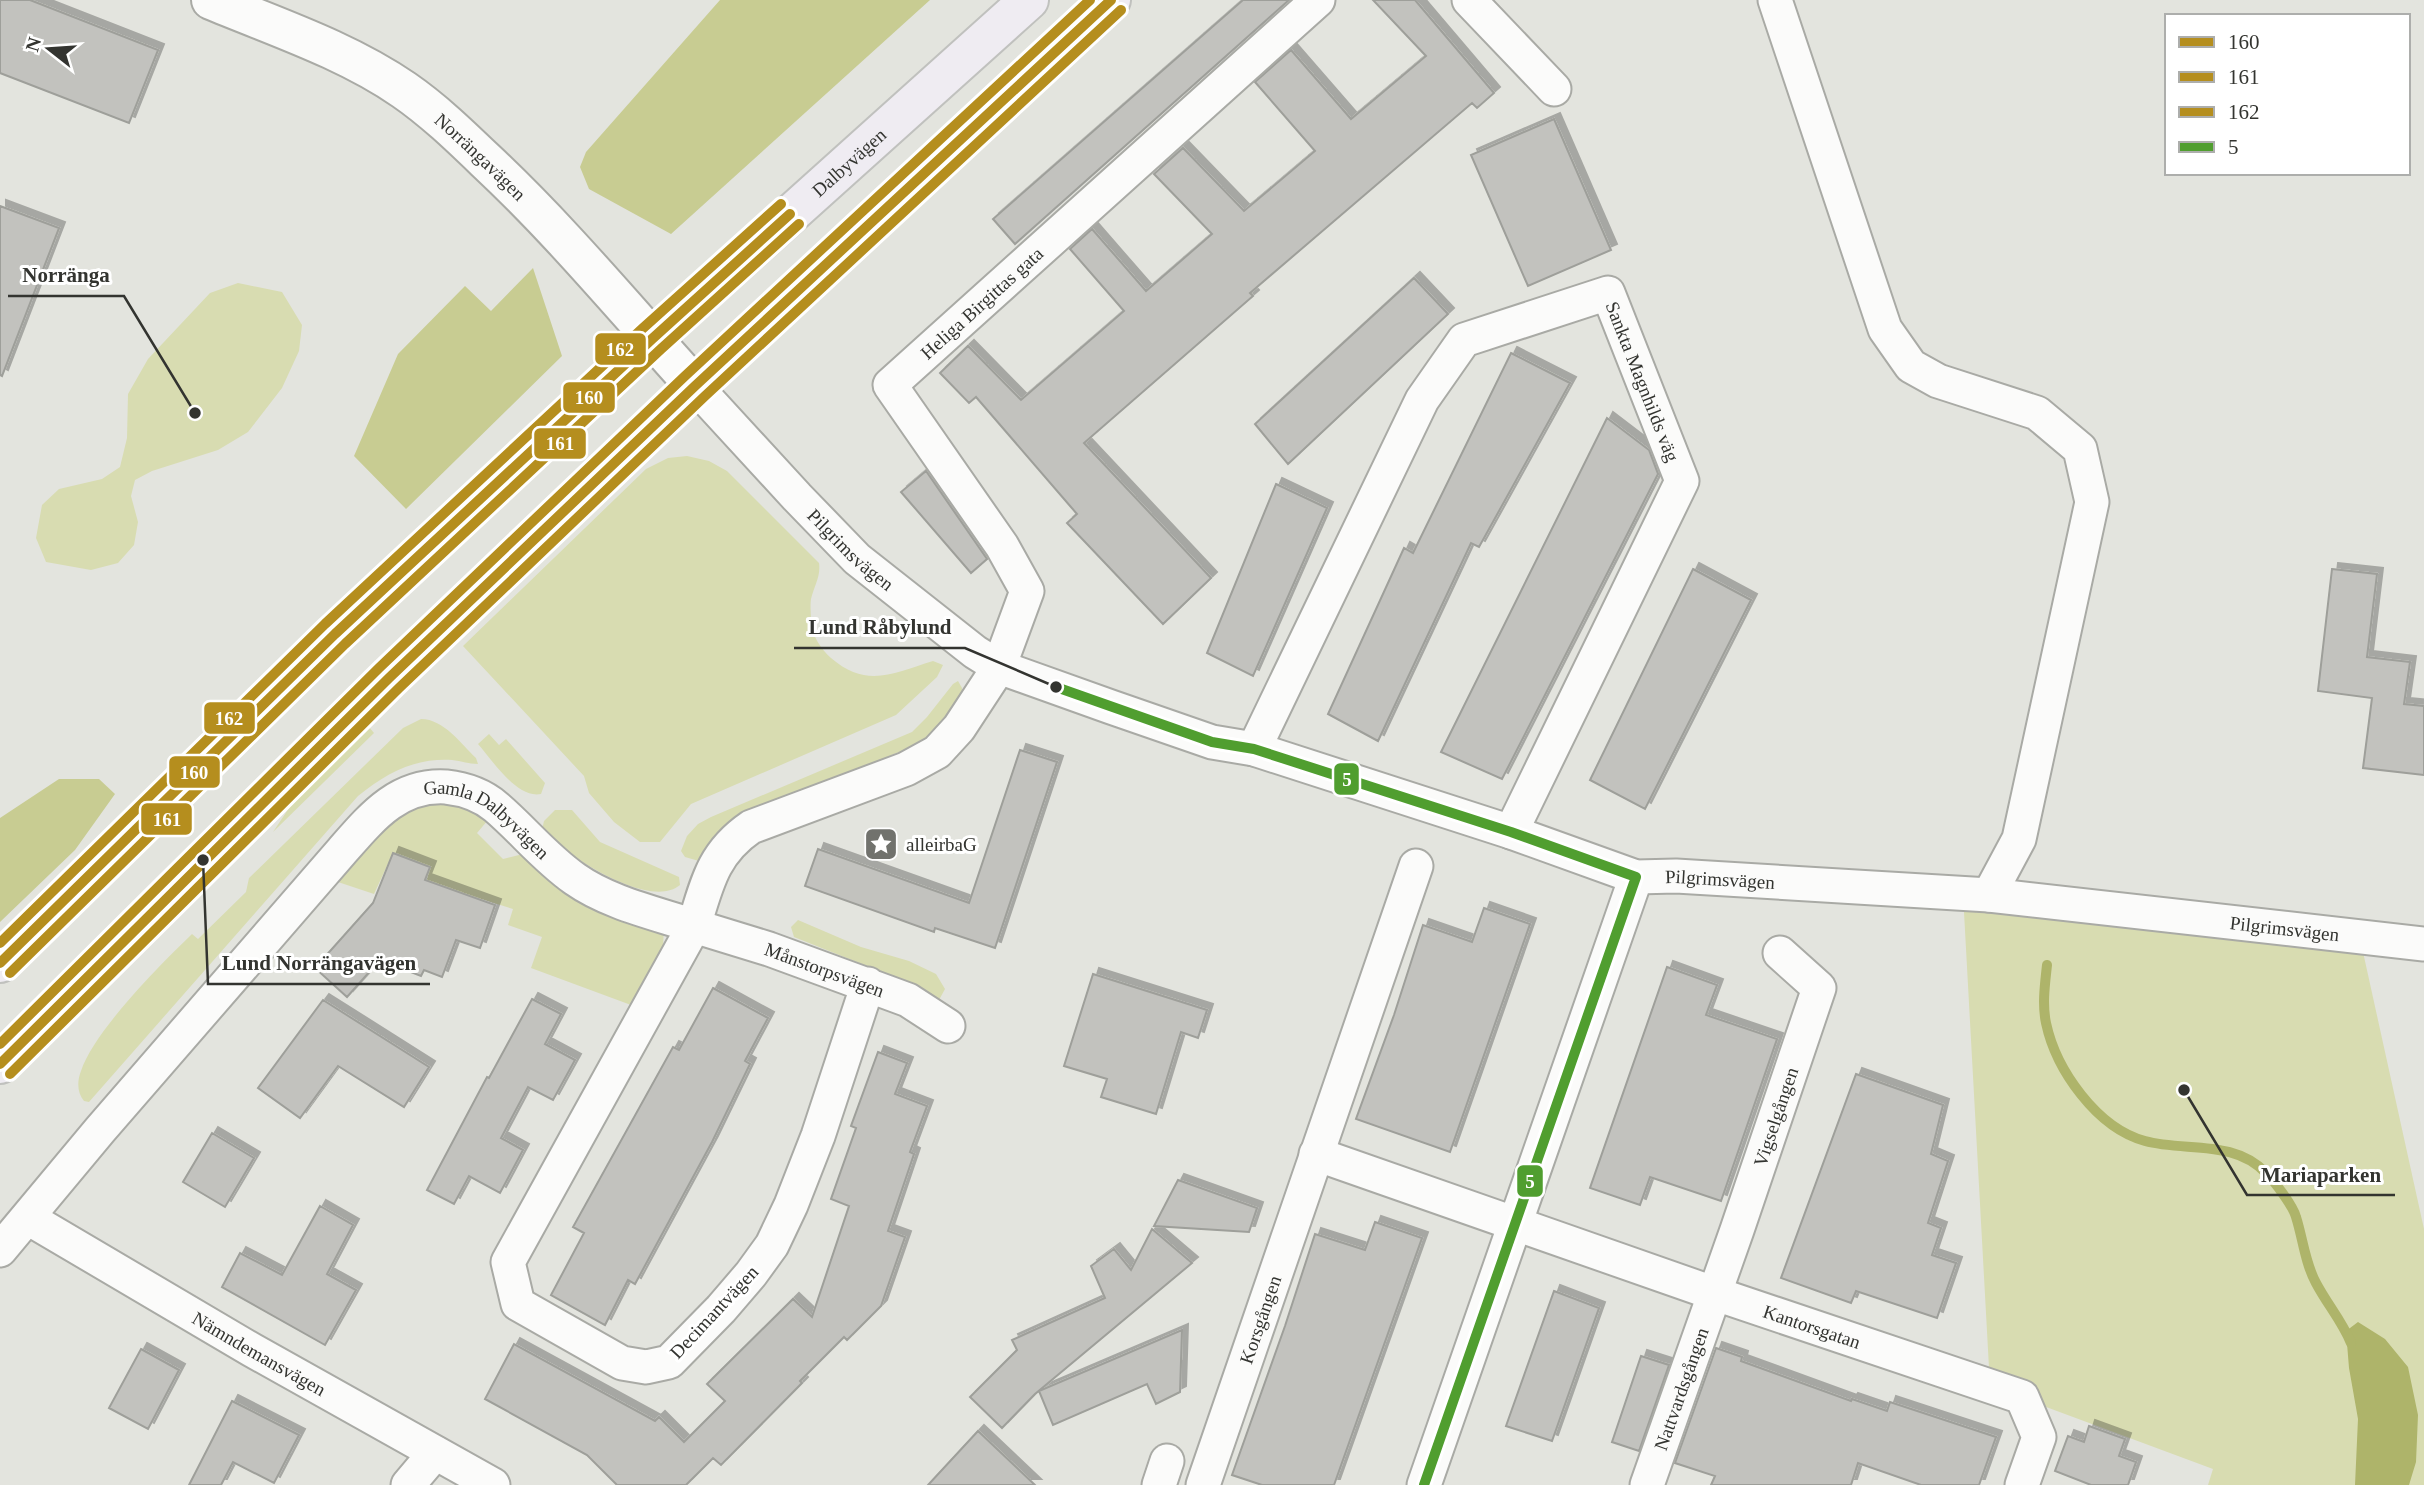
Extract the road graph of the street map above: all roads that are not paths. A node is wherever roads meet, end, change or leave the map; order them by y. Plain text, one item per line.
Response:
1 (211, 0) edge
2 (1029, 0) edge
3 (1111, 0) edge
4 (1318, 0) edge
5 (1469, 0) edge
6 (1775, 0) edge
7 (1554, 89) dead end
8 (652, 339) junction
9 (695, 386) junction
10 (999, 667) junction
11 (1254, 749) junction
12 (1511, 832) junction
13 (1416, 866) dead end
14 (1636, 877) junction
15 (1989, 895) junction
16 (694, 926) junction
17 (2424, 944) edge
18 (1780, 953) dead end
19 (0, 963) edge
20 (868, 984) junction
21 (948, 1026) dead end
22 (0, 1064) edge
23 (1316, 1154) junction
24 (28, 1218) junction
25 (1515, 1223) junction
26 (0, 1250) edge
27 (1713, 1293) junction
28 (435, 1453) junction
29 (408, 1485) edge
30 (493, 1485) edge
31 (1203, 1485) edge
32 (1424, 1485) edge
33 (1647, 1485) edge
34 (2022, 1485) edge

1 - 8 street, Norrängavägen
2 - 8 main road, Dalbyvägen
3 - 9 main road
4 - 10 street, Heliga Birgittas gata
5 - 7 street
6 - 15 street
8 - 9 street, Norrängavägen
8 - 19 main road, Dalbyvägen
9 - 10 street, Pilgrimsvägen
9 - 22 main road
10 - 11 street, Pilgrimsvägen
10 - 16 street
11 - 12 street, Pilgrimsvägen
11 - 12 street, Sankta Magnhilds väg
12 - 14 street, Pilgrimsvägen
13 - 23 street, Korsgången
14 - 15 street, Pilgrimsvägen
14 - 25 street
15 - 17 street, Pilgrimsvägen
16 - 20 street, Månstorpsvägen
16 - 20 street, Decimantvägen
16 - 24 street, Gamla Dalbyvägen
18 - 27 street, Vigselgången
20 - 21 street, Månstorpsvägen
23 - 25 street
23 - 31 street, Korsgången
24 - 26 street, Gamla Dalbyvägen
24 - 28 street, Nämndemansvägen
25 - 27 street, Kantorsgatan
25 - 32 street
27 - 33 street, Nattvardsgången
27 - 34 street, Kantorsgatan
28 - 29 street
28 - 30 street, Nämndemansvägen

